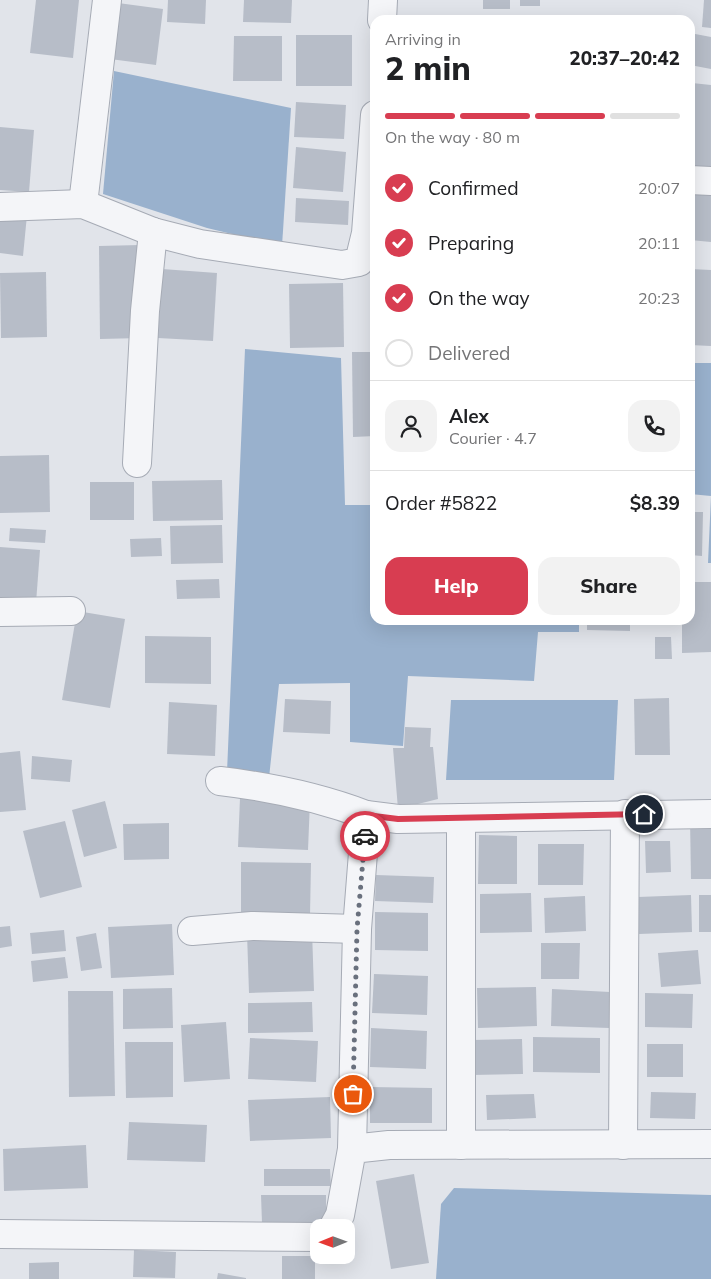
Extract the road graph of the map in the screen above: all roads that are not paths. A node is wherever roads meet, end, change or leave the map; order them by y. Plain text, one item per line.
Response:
1 (107, 0) edge
2 (383, 0) edge
3 (382, 15) edge
4 (695, 180) edge
5 (711, 182) edge
6 (83, 204) junction
7 (0, 207) edge
8 (152, 232) junction
9 (370, 235) edge
10 (137, 463) dead end
11 (71, 611) dead end
12 (0, 612) edge
13 (220, 781) dead end
14 (625, 814) junction
15 (711, 814) edge
16 (366, 815) junction
17 (461, 818) junction
18 (357, 929) junction
19 (192, 931) dead end
20 (711, 1144) edge
21 (461, 1145) junction
22 (623, 1145) junction
23 (352, 1149) junction
24 (338, 1219) edge
25 (0, 1234) edge
26 (310, 1237) edge

1 - 6 street
2 - 3 street
4 - 5 street
6 - 7 street
6 - 8 street
8 - 9 street
8 - 10 street
11 - 12 street
13 - 16 street
14 - 15 street
14 - 17 street
14 - 22 street
16 - 17 street
16 - 18 street
17 - 21 street
18 - 19 street
18 - 23 street
20 - 22 street
21 - 22 street
21 - 23 street
23 - 24 street
25 - 26 street

